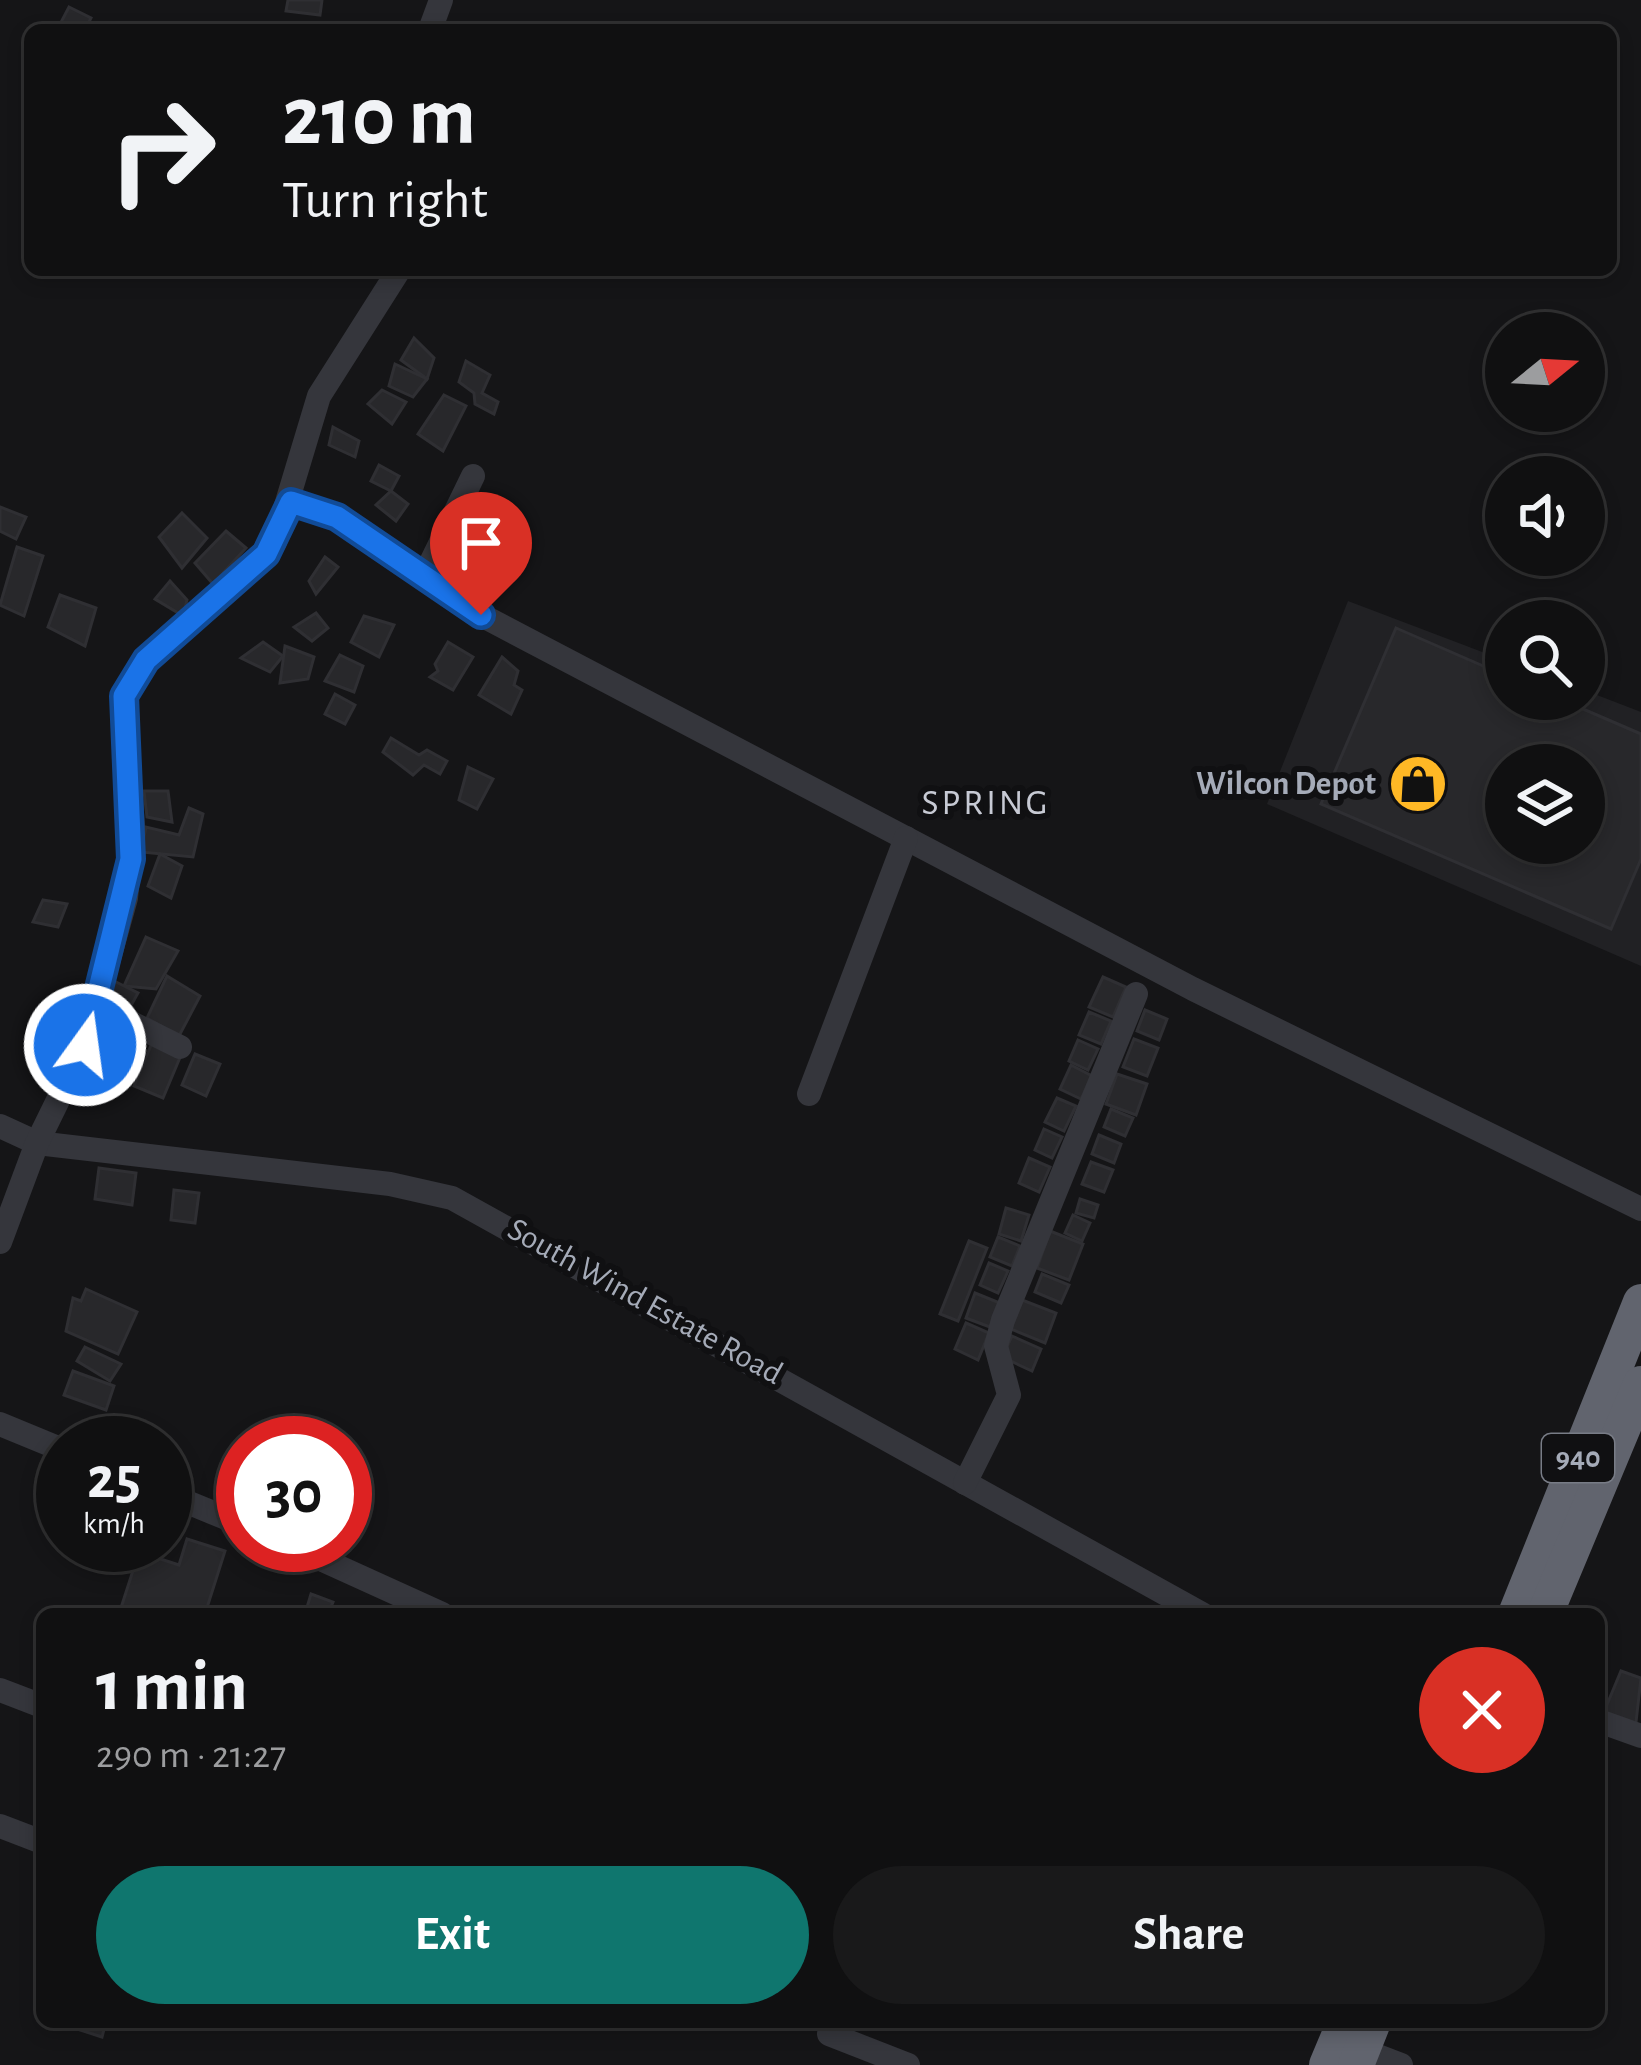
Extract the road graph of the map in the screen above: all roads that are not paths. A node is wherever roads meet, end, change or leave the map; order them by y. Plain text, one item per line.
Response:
1 (395, 276) edge
2 (473, 476) dead end
3 (291, 502) junction
4 (424, 577) junction
5 (906, 838) junction
6 (1136, 994) dead end
7 (95, 1005) junction
8 (180, 1047) dead end
9 (808, 1094) dead end
10 (0, 1126) edge
11 (37, 1143) junction
12 (1641, 1209) edge
13 (0, 1242) edge
14 (1641, 1302) edge
15 (1641, 1384) edge
16 (0, 1424) edge
17 (36, 1439) edge
18 (965, 1484) junction
19 (349, 1572) edge
20 (429, 1608) edge
21 (1191, 1608) edge
22 (1518, 1608) edge
23 (1548, 1608) edge
24 (0, 1690) edge
25 (36, 1704) edge
26 (1605, 1723) edge
27 (1641, 1736) edge
28 (0, 1826) edge
29 (36, 1840) edge
30 (829, 2033) dead end
31 (1359, 2040) edge
32 (908, 2065) edge
33 (1327, 2065) edge
34 (1401, 2065) edge

1 - 3 street
2 - 4 street
3 - 4 street
3 - 7 street
4 - 5 street
5 - 9 street
5 - 12 street
6 - 18 street
7 - 8 street
7 - 11 street
10 - 11 street, South Wind Estate Road
11 - 13 street
11 - 18 street, South Wind Estate Road
14 - 22 highway, 940
15 - 23 highway, 940
16 - 17 street
18 - 21 street, South Wind Estate Road
19 - 20 street
24 - 25 street
26 - 27 street
28 - 29 street
30 - 32 street
31 - 33 highway
31 - 34 street

